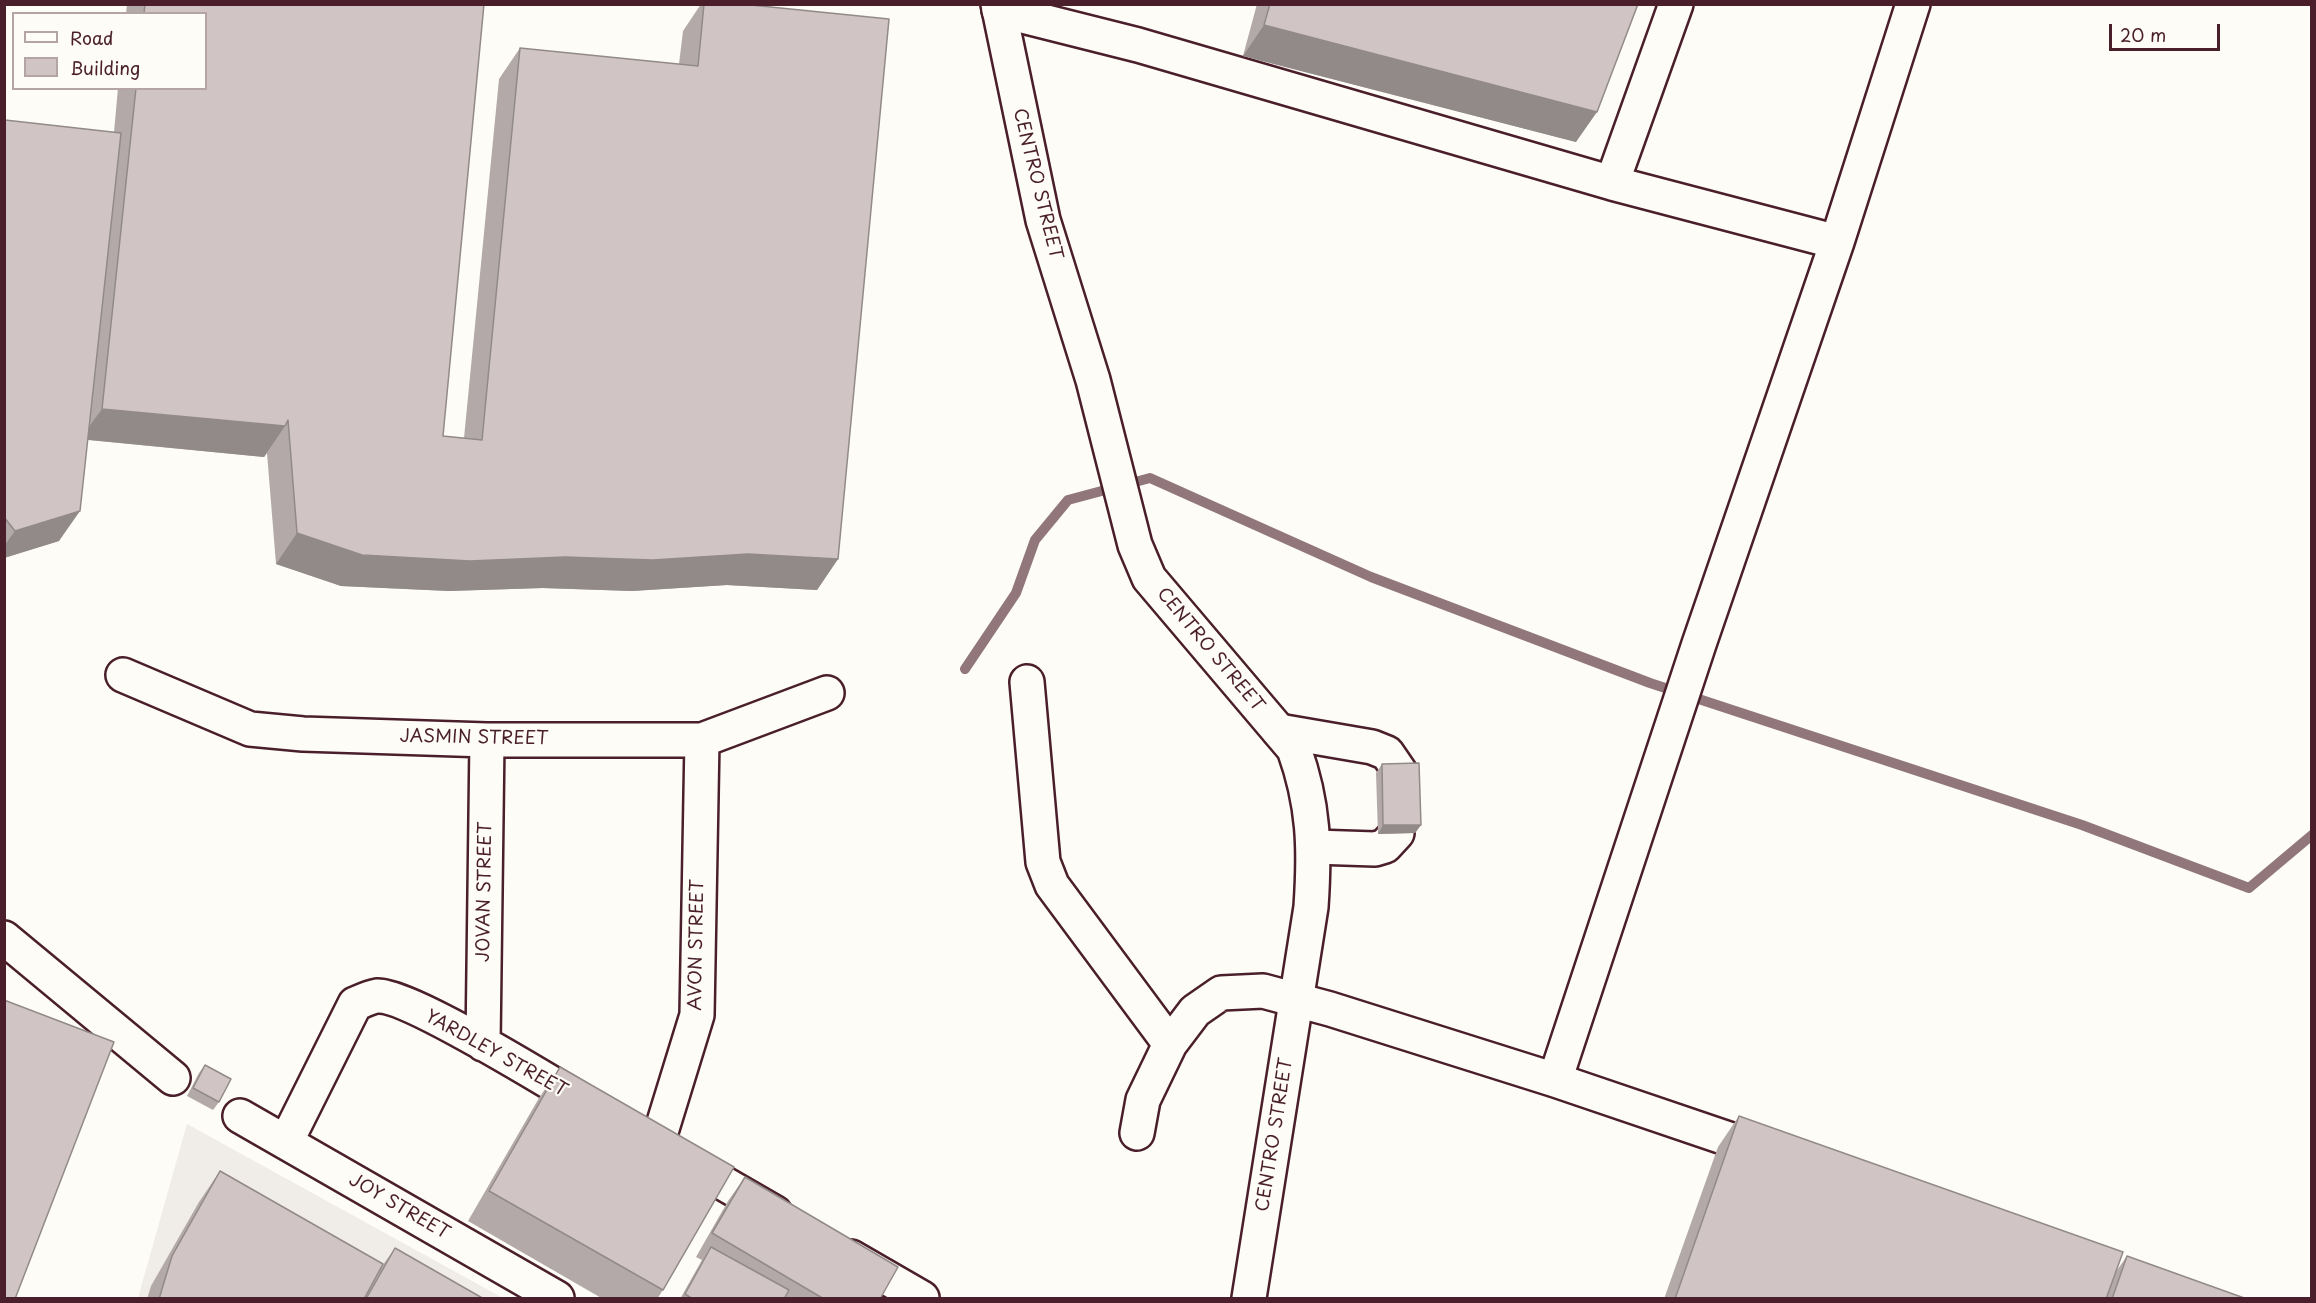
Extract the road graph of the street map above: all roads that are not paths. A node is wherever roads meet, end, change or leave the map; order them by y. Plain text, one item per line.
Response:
1 (1676, 4) edge
2 (1913, 4) edge
3 (999, 7) edge
4 (1612, 183) junction
5 (1837, 242) junction
6 (123, 675) dead end
7 (1027, 682) dead end
8 (827, 693) dead end
9 (1279, 731) junction
10 (487, 740) junction
11 (702, 740) junction
12 (1400, 772) edge
13 (1397, 833) edge
14 (1314, 847) junction
15 (4, 938) edge
16 (1298, 999) junction
17 (483, 1044) junction
18 (1170, 1044) junction
19 (173, 1078) dead end
20 (1555, 1080) junction
21 (240, 1116) dead end
22 (1137, 1133) dead end
23 (286, 1142) junction
24 (657, 1144) junction
25 (1791, 1161) edge
26 (557, 1299) edge
27 (922, 1299) edge
28 (1249, 1299) edge

1 - 4 street
2 - 5 street
3 - 4 street
3 - 9 street, CENTRO STREET
4 - 5 street
5 - 20 street
6 - 10 street, JASMIN STREET
7 - 18 street
8 - 11 street, JASMIN STREET
9 - 12 street
9 - 14 street, CENTRO STREET
10 - 11 street, JASMIN STREET
10 - 17 street, JOVAN STREET
11 - 24 street, AVON STREET
13 - 14 street
14 - 16 street, CENTRO STREET
15 - 19 street
16 - 18 street
16 - 20 street
16 - 28 street, CENTRO STREET
17 - 23 street, YARDLEY STREET
17 - 24 street, YARDLEY STREET
18 - 22 street
20 - 25 street
21 - 23 street, JOY STREET
23 - 26 street, JOY STREET
24 - 27 street, YARDLEY STREET

